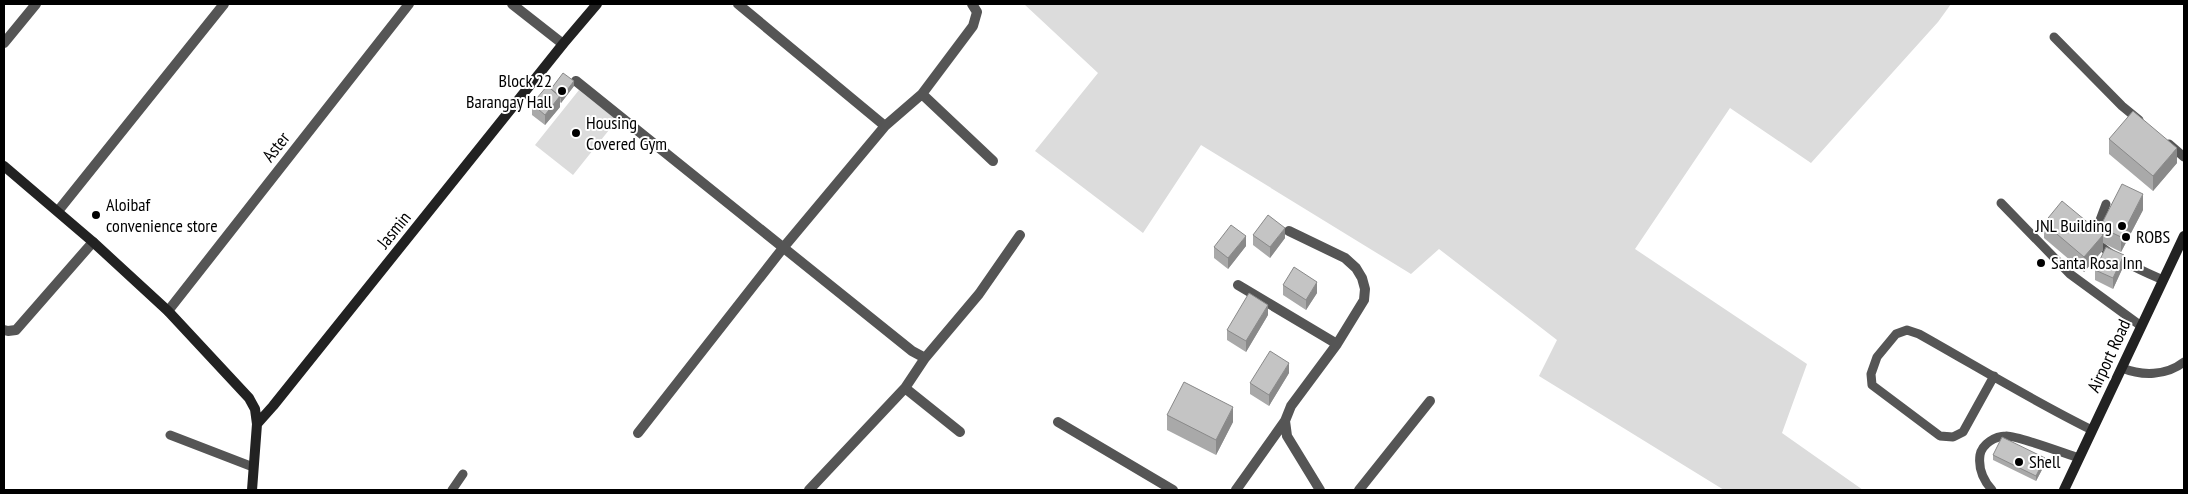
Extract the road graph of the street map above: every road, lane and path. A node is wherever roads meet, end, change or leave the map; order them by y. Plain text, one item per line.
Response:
1 (36, 4) edge
2 (224, 4) edge
3 (409, 4) edge
4 (512, 4) edge
5 (597, 4) edge
6 (738, 4) edge
7 (972, 4) edge
8 (2054, 37) dead end
9 (4, 43) edge
10 (563, 44) junction
11 (576, 81) edge
12 (922, 94) junction
13 (885, 126) junction
14 (2149, 128) edge
15 (2163, 140) edge
16 (2184, 157) edge
17 (993, 161) dead end
18 (4, 166) edge
19 (2001, 203) dead end
20 (2106, 204) dead end
21 (58, 211) junction
22 (1289, 231) dead end
23 (1020, 234) dead end
24 (2184, 236) edge
25 (93, 242) junction
26 (783, 248) junction
27 (2163, 280) junction
28 (1238, 285) dead end
29 (168, 311) junction
30 (2141, 326) junction
31 (4, 330) edge
32 (1337, 344) junction
33 (925, 358) junction
34 (2184, 362) edge
35 (2122, 368) junction
36 (1994, 376) junction
37 (905, 388) junction
38 (1430, 401) dead end
39 (1284, 421) junction
40 (1058, 422) dead end
41 (257, 424) junction
42 (2092, 430) junction
43 (960, 432) dead end
44 (638, 433) dead end
45 (170, 435) dead end
46 (2079, 458) junction
47 (253, 467) junction
48 (464, 474) dead end
49 (252, 490) edge
50 (452, 490) edge
51 (809, 490) edge
52 (1173, 490) edge
53 (1236, 490) edge
54 (1320, 490) edge
55 (1359, 490) edge
56 (1992, 490) edge
57 (2064, 490) edge

1 - 9 street
2 - 21 street
3 - 29 street, Aster
4 - 10 street
5 - 10 street, Jasmin
6 - 13 street
7 - 12 street
8 - 14 lane
10 - 41 street, Jasmin
11 - 26 street
12 - 13 street
12 - 17 street
13 - 26 street
15 - 16 lane
18 - 21 street
19 - 30 lane
20 - 27 lane
21 - 25 street
22 - 32 street
23 - 33 street
24 - 27 street, Airport Road
25 - 29 street
25 - 31 street
26 - 33 street
26 - 44 street
27 - 30 street, Airport Road
28 - 32 street
29 - 41 street
30 - 35 street, Airport Road
32 - 39 street
33 - 37 street
34 - 35 lane
35 - 42 street, Airport Road
36 - 36 lane
36 - 42 lane
37 - 43 street
37 - 51 street
38 - 55 street
39 - 53 street
39 - 54 street
40 - 52 street
41 - 47 street
42 - 46 street, Airport Road
45 - 47 lane
46 - 56 lane
46 - 57 street, Airport Road
47 - 49 street
48 - 50 lane

